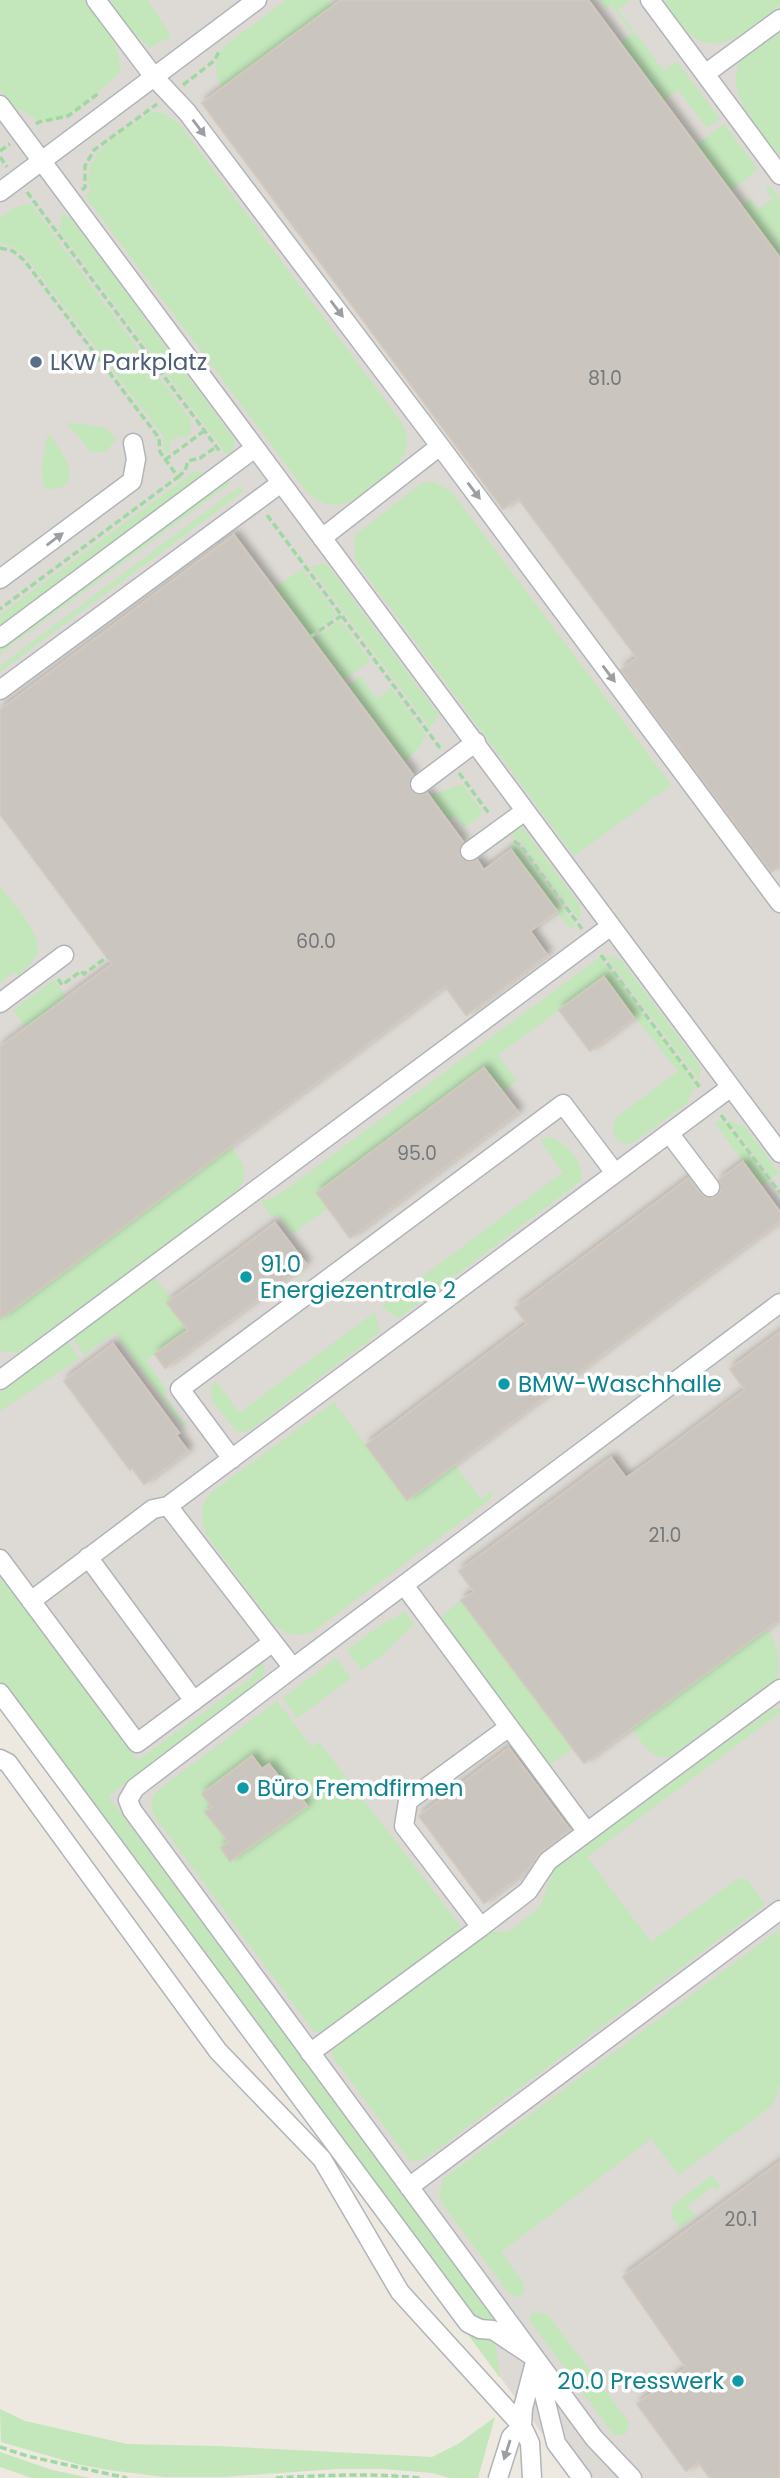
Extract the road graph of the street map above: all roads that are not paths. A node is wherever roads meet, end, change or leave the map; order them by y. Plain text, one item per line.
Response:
1 (96, 0) edge
2 (257, 0) edge
3 (650, 0) edge
4 (780, 19) edge
5 (705, 74) junction
6 (154, 77) junction
7 (0, 105) edge
8 (42, 161) junction
9 (780, 175) edge
10 (0, 192) edge
11 (133, 443) dead end
12 (440, 446) junction
13 (256, 448) junction
14 (281, 483) junction
15 (322, 538) junction
16 (0, 579) edge
17 (0, 638) edge
18 (0, 690) edge
19 (476, 743) junction
20 (420, 784) dead end
21 (525, 811) junction
22 (470, 851) dead end
23 (780, 903) edge
24 (611, 926) junction
25 (64, 955) dead end
26 (0, 1003) edge
27 (731, 1087) junction
28 (669, 1133) junction
29 (780, 1153) edge
30 (615, 1173) junction
31 (710, 1187) dead end
32 (780, 1303) edge
33 (0, 1380) edge
34 (232, 1459) junction
35 (168, 1506) junction
36 (88, 1557) junction
37 (0, 1559) edge
38 (404, 1585) junction
39 (31, 1601) junction
40 (273, 1642) junction
41 (293, 1668) junction
42 (780, 1689) edge
43 (0, 1693) edge
44 (194, 1700) junction
45 (509, 1727) junction
46 (0, 1759) edge
47 (587, 1832) junction
48 (780, 1910) edge
49 (481, 1927) junction
50 (310, 2053) junction
51 (409, 2187) junction
52 (536, 2358) junction
53 (522, 2426) junction
54 (498, 2478) edge
55 (532, 2478) edge
56 (582, 2478) edge
57 (632, 2478) edge

1 - 6 lane
2 - 6 lane
3 - 5 lane
4 - 5 lane
5 - 9 lane
6 - 8 lane
6 -> 12 lane
7 - 8 lane
8 - 10 lane
8 - 13 lane
16 -> 11 lane
12 - 15 lane
12 -> 23 lane
13 - 14 lane
13 - 17 lane
14 - 15 lane
14 - 18 lane
15 - 19 lane
19 - 20 lane
19 - 21 lane
21 - 22 lane
21 - 24 lane
24 - 27 lane
24 - 33 lane
25 - 26 lane
27 - 28 lane
27 - 29 lane
28 - 30 lane
28 - 31 lane
30 - 34 lane
30 - 34 lane
32 - 38 lane
34 - 35 lane
35 - 36 lane
35 - 40 lane
36 - 39 lane
36 - 44 lane
37 - 39 lane
38 - 41 lane
38 - 45 lane
39 - 44 lane
40 - 41 lane
40 - 44 lane
41 - 50 lane
42 - 47 lane
43 - 52 lane
45 - 47 lane
45 - 49 lane
46 - 53 lane
47 - 49 lane
48 - 51 lane
49 - 50 lane
50 - 51 lane
51 - 52 lane
52 - 53 lane
52 - 56 lane
52 - 57 lane
53 -> 54 lane
53 - 55 lane

